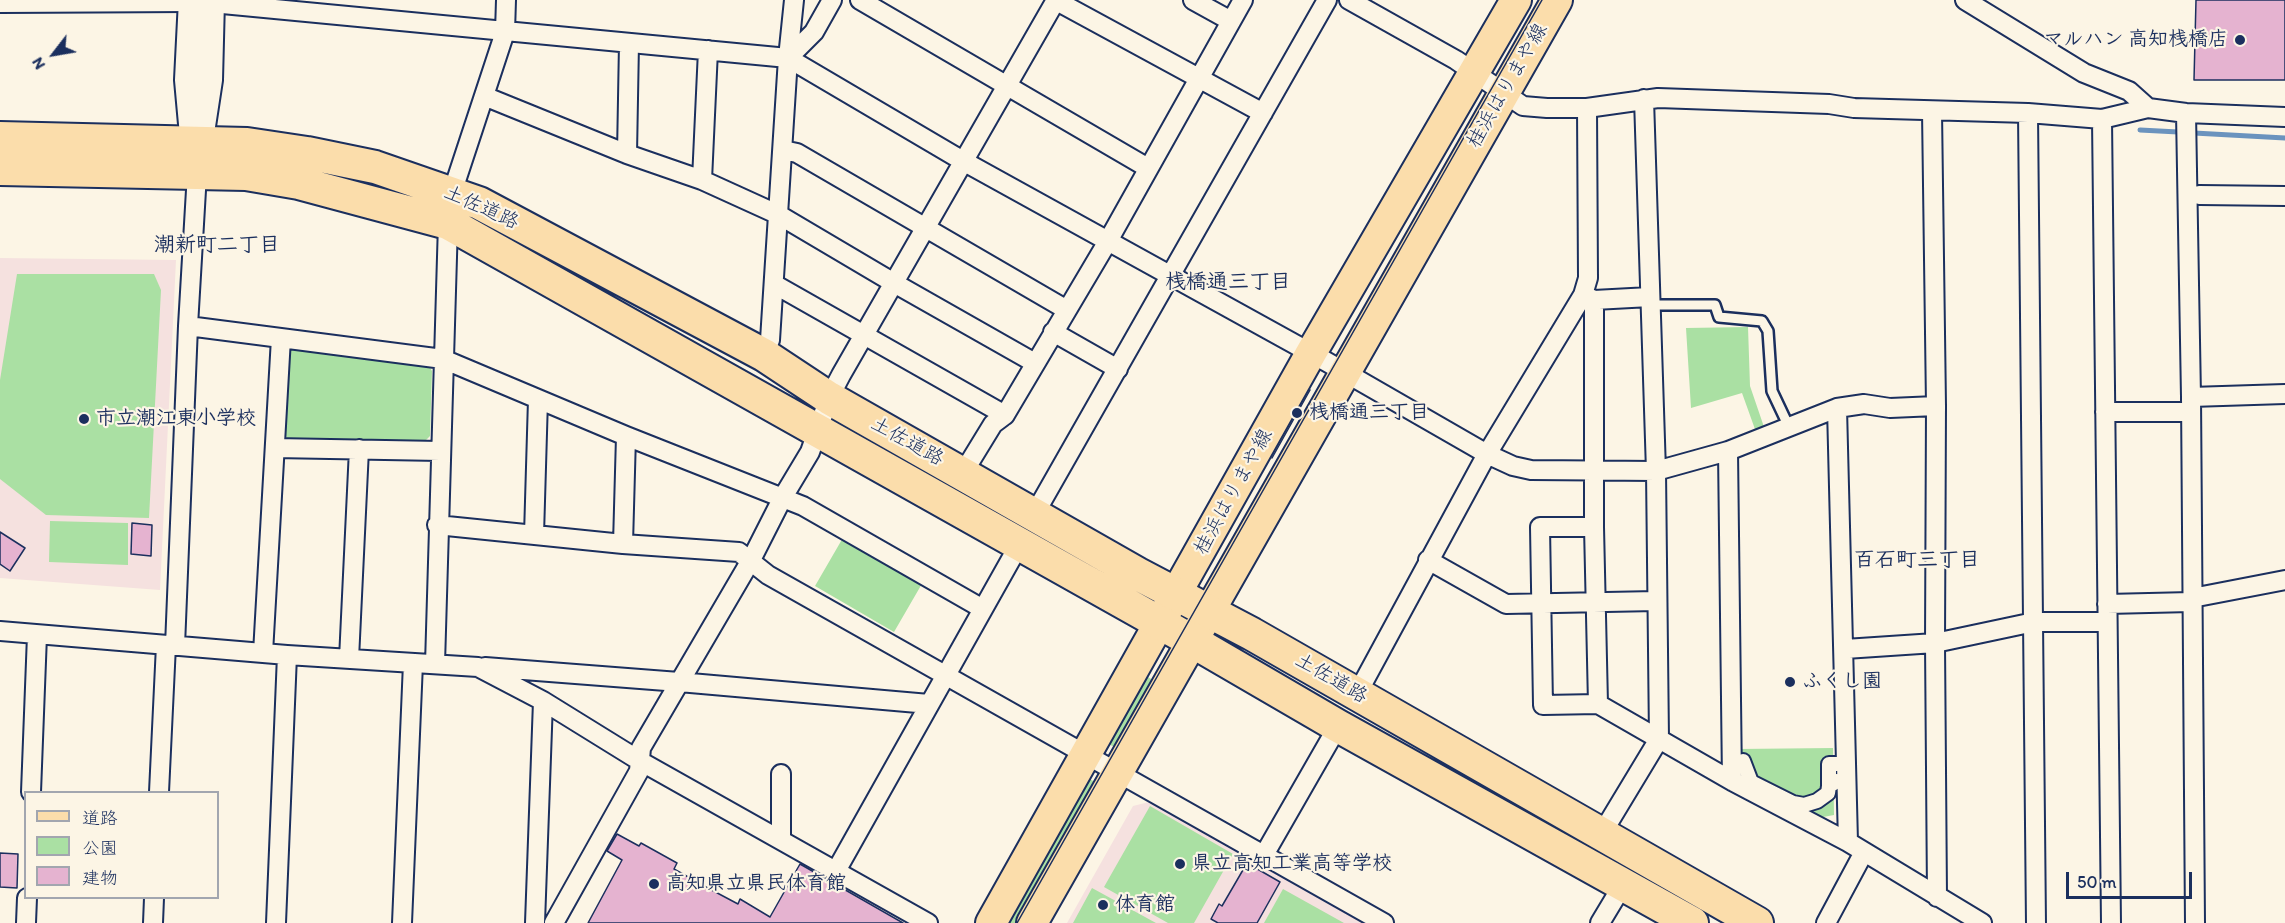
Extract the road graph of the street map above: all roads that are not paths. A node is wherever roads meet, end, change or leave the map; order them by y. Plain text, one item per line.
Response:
1 (506, 0) edge
2 (794, 0) edge
3 (832, 0) edge
4 (860, 0) edge
5 (1056, 0) edge
6 (1193, 0) edge
7 (1243, 0) edge
8 (1327, 0) edge
9 (1349, 0) edge
10 (1516, 0) edge
11 (1557, 0) edge
12 (1965, 0) edge
13 (202, 1) edge
14 (59, 2) edge
15 (0, 3) edge
16 (363, 8) edge
17 (1231, 21) junction
18 (505, 32) junction
19 (629, 44) junction
20 (708, 50) junction
21 (788, 58) junction
22 (1475, 74) junction
23 (1198, 79) junction
24 (1007, 85) junction
25 (1503, 94) junction
26 (484, 96) junction
27 (1644, 99) junction
28 (1587, 108) junction
29 (2148, 108) junction
30 (1932, 111) junction
31 (1263, 113) junction
32 (2028, 113) junction
33 (2186, 113) junction
34 (2285, 117) edge
35 (2102, 119) junction
36 (0, 138) edge
37 (196, 142) junction
38 (783, 150) junction
39 (627, 154) junction
40 (963, 160) junction
41 (1148, 168) junction
42 (0, 170) edge
43 (196, 173) junction
44 (702, 180) junction
45 (2199, 195) dead end
46 (2285, 196) edge
47 (450, 208) junction
48 (779, 215) junction
49 (926, 226) junction
50 (1107, 241) junction
51 (1171, 275) junction
52 (894, 283) junction
53 (774, 284) junction
54 (1588, 297) junction
55 (1650, 301) junction
56 (1067, 310) junction
57 (188, 326) junction
58 (1053, 332) junction
59 (864, 335) junction
60 (281, 338) junction
61 (1311, 353) junction
62 (764, 355) junction
63 (443, 359) junction
64 (1035, 363) junction
65 (1118, 369) junction
66 (1346, 373) junction
67 (2285, 394) edge
68 (829, 398) junction
69 (538, 399) junction
70 (2191, 404) junction
71 (1936, 406) junction
72 (1837, 408) junction
73 (2104, 412) junction
74 (1005, 415) junction
75 (1789, 427) junction
76 (816, 431) junction
77 (626, 436) junction
78 (275, 448) junction
79 (359, 449) junction
80 (440, 451) junction
81 (1728, 451) junction
82 (1487, 454) junction
83 (1594, 469) junction
84 (1656, 471) junction
85 (963, 473) junction
86 (783, 497) junction
87 (1035, 515) junction
88 (438, 525) junction
89 (1594, 527) junction
90 (534, 535) junction
91 (623, 544) junction
92 (1019, 546) junction
93 (751, 560) junction
94 (1428, 561) junction
95 (2285, 580) edge
96 (1175, 595) junction
97 (2192, 600) junction
98 (1656, 601) junction
99 (1596, 602) junction
100 (1541, 603) junction
101 (2107, 603) junction
102 (983, 609) junction
103 (1209, 612) junction
104 (2034, 622) junction
105 (2107, 622) junction
106 (1160, 624) junction
107 (0, 631) edge
108 (37, 634) junction
109 (1192, 641) junction
110 (1935, 643) junction
111 (170, 646) junction
112 (1845, 649) junction
113 (263, 653) junction
114 (287, 655) junction
115 (349, 659) junction
116 (413, 663) junction
117 (435, 664) junction
118 (478, 667) junction
119 (946, 675) junction
120 (680, 682) junction
121 (1357, 694) junction
122 (543, 701) junction
123 (1598, 704) junction
124 (929, 705) junction
125 (1338, 726) junction
126 (1659, 739) junction
127 (1086, 753) junction
128 (640, 760) junction
129 (1743, 760) dead end
130 (1837, 764) dead end
131 (1118, 772) junction
132 (781, 774) dead end
133 (1732, 781) junction
134 (31, 791) edge
135 (159, 791) edge
136 (1601, 835) junction
137 (781, 839) junction
138 (1848, 842) junction
139 (1864, 852) junction
140 (1264, 855) junction
141 (836, 871) junction
142 (1624, 883) junction
143 (1937, 897) junction
144 (27, 899) edge
145 (154, 899) edge
146 (1660, 913) edge
147 (26, 923) edge
148 (153, 923) edge
149 (276, 923) edge
150 (402, 923) edge
151 (535, 923) edge
152 (554, 923) edge
153 (928, 923) edge
154 (991, 923) edge
155 (1032, 923) edge
156 (1384, 923) edge
157 (1600, 923) edge
158 (1692, 923) edge
159 (1757, 923) edge
160 (1826, 923) edge
161 (1982, 923) edge
162 (2036, 923) edge
163 (2111, 923) edge
164 (2195, 923) edge

1 - 18 street
2 - 21 street
3 - 21 street
4 - 24 street
5 - 23 street
5 - 24 street
6 - 17 street
7 - 17 street
8 - 31 street
9 - 22 street
10 - 22 main road, 桂浜はりまや線
11 - 25 main road, 桂浜はりまや線
12 - 29 street
13 - 14 street
13 - 16 street
13 - 37 street
14 - 15 street
16 - 18 street
17 - 23 street
18 - 19 street
18 - 26 street
19 - 20 street
19 - 39 street
20 - 21 street
20 - 44 street
21 - 38 street
21 - 40 street
22 - 25 street
22 - 61 main road, 桂浜はりまや線
23 - 31 street
23 - 41 street
24 - 40 street
24 - 41 street
25 - 28 street
25 - 66 main road, 桂浜はりまや線
26 - 39 street
26 - 47 street
27 - 28 street
27 - 30 street
27 - 55 street
28 - 54 street
29 - 33 street
29 - 35 street
30 - 32 street
30 - 71 street
31 - 51 street
32 - 35 street
32 - 104 street
33 - 34 street
33 - 70 street
35 - 73 street
36 - 37 highway, 土佐道路
37 - 43 street
37 - 47 highway, 土佐道路
38 - 48 street
38 - 49 street
39 - 44 street
40 - 49 street
40 - 50 street
41 - 50 street
42 - 43 highway, 土佐道路
43 - 47 highway, 土佐道路
43 - 57 street
44 - 48 street
45 - 46 street
47 - 62 highway, 土佐道路
47 - 63 street
47 - 76 highway, 土佐道路
48 - 52 street
48 - 53 street
49 - 52 street
49 - 56 street
50 - 51 street
50 - 56 street
51 - 61 street
51 - 65 street
52 - 59 street
52 - 64 street
53 - 59 street
53 - 62 street
54 - 55 street
54 - 82 street
54 - 83 street
55 - 75 lane
55 - 84 street
56 - 58 street
57 - 60 street
57 - 111 street
58 - 64 street
58 - 65 street
59 - 68 street
59 - 74 street
60 - 63 street
60 - 78 street
61 - 66 street
61 - 96 main road, 桂浜はりまや線
62 - 68 highway, 土佐道路
63 - 69 street
63 - 80 street
64 - 74 street
65 - 87 street
66 - 82 street
66 - 103 main road, 桂浜はりまや線
67 - 70 street
68 - 76 street
68 - 85 highway, 土佐道路
69 - 77 street
69 - 90 street
70 - 73 street
70 - 97 street
71 - 72 street
71 - 110 street
72 - 75 street
72 - 112 street
73 - 101 street
74 - 85 street
75 - 81 street
76 - 86 street
76 - 92 highway, 土佐道路
77 - 86 street
77 - 91 street
78 - 79 street
78 - 113 street
79 - 80 street
79 - 115 street
80 - 88 street
81 - 84 street
81 - 133 street
82 - 83 street
82 - 94 street
83 - 84 street
83 - 89 street
84 - 98 street
85 - 87 highway, 土佐道路
86 - 93 street
86 - 102 street
87 - 96 highway, 土佐道路
88 - 90 street
88 - 117 street
89 - 99 street
89 - 100 street
90 - 91 street
91 - 93 street
92 - 102 street
92 - 106 highway, 土佐道路
93 - 119 street
93 - 120 street
94 - 100 street
94 - 121 street
95 - 97 street
96 - 103 highway, 土佐道路
96 - 106 main road, 桂浜はりまや線
97 - 101 street
97 - 164 street
98 - 99 street
98 - 126 street
99 - 100 street
99 - 123 street
100 - 123 street
101 - 105 street
102 - 119 street
103 - 109 main road, 桂浜はりまや線
103 - 121 highway, 土佐道路
104 - 105 street
104 - 110 street
104 - 162 street
105 - 163 street
106 - 109 highway, 土佐道路
106 - 127 main road, 桂浜はりまや線
107 - 108 street
108 - 111 street
108 - 134 street
109 - 125 highway, 土佐道路
109 - 131 main road, 桂浜はりまや線
110 - 112 street
110 - 143 street
111 - 113 street
111 - 135 street
112 - 138 street
113 - 114 street
114 - 115 street
114 - 149 street
115 - 116 street
116 - 117 street
116 - 150 street
117 - 118 street
118 - 120 street
118 - 122 street
119 - 124 street
119 - 127 street
120 - 124 street
120 - 128 street
121 - 136 highway, 土佐道路
122 - 128 street
122 - 151 street
123 - 126 street
124 - 141 street
125 - 140 street
125 - 142 highway, 土佐道路
126 - 133 street
126 - 136 street
127 - 131 street
127 - 154 main road, 桂浜はりまや線
128 - 137 street
128 - 152 street
129 - 130 street
131 - 140 street
131 - 155 main road, 桂浜はりまや線
132 - 137 street
133 - 138 street
136 - 159 highway, 土佐道路
137 - 141 street
138 - 139 street
139 - 143 street
139 - 160 street
140 - 156 street
141 - 153 street
142 - 146 highway, 土佐道路
142 - 157 street
143 - 161 street
144 - 147 street
145 - 148 street
146 - 158 highway, 土佐道路

